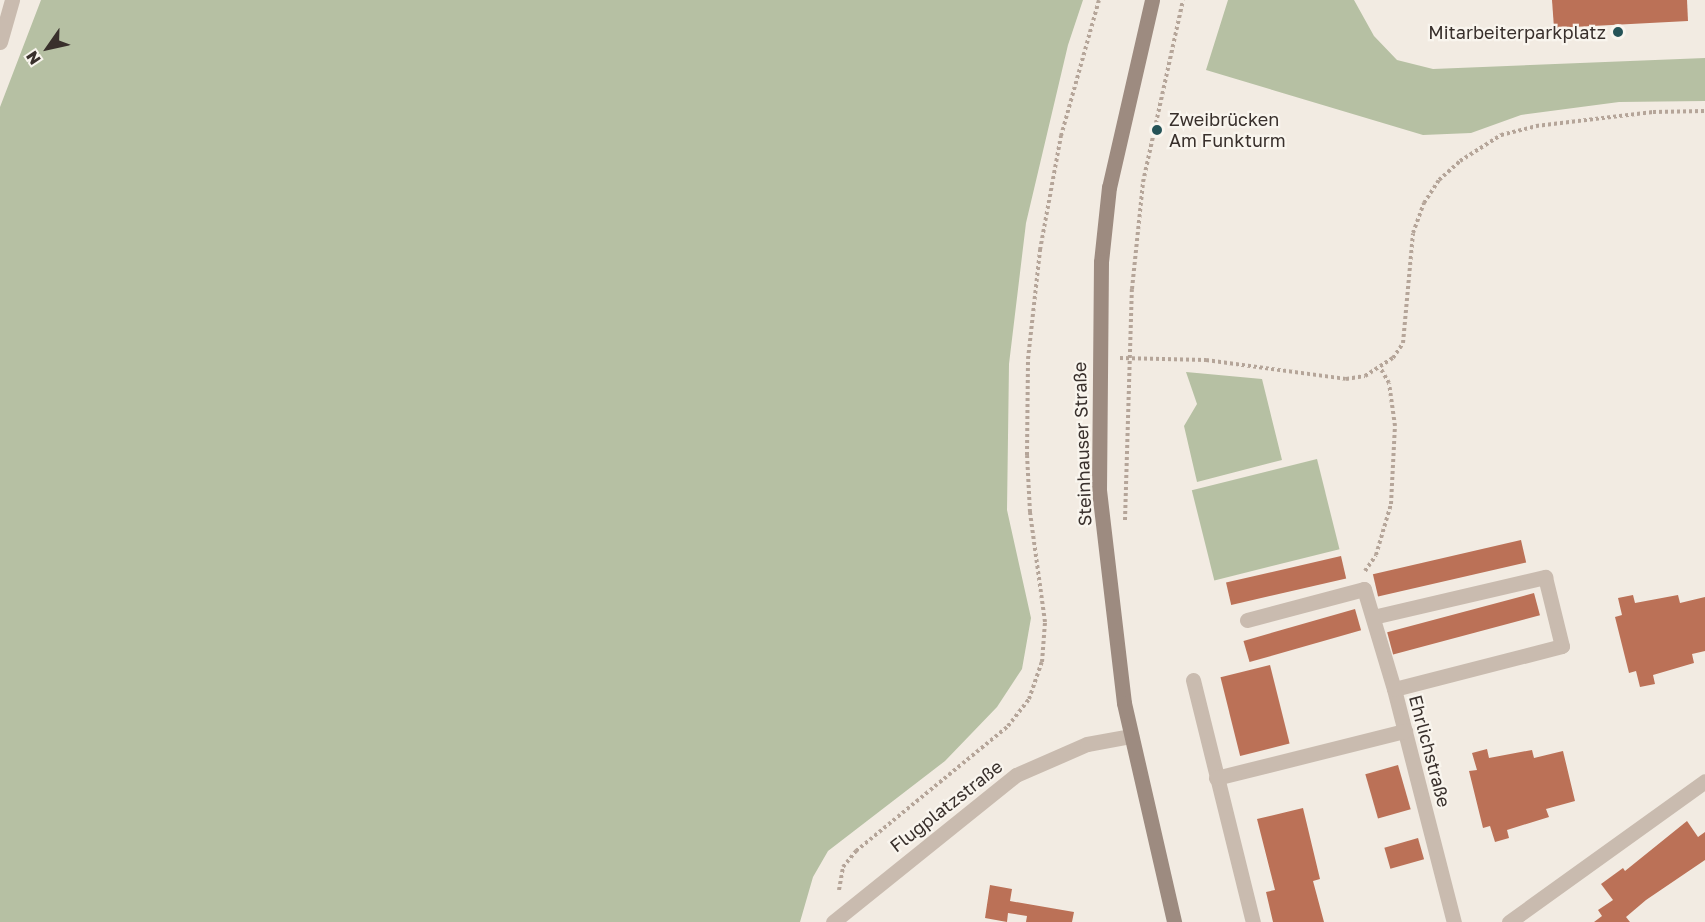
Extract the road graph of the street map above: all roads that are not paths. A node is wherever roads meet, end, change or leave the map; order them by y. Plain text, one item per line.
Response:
1 (12, 0) edge
2 (1152, 0) edge
3 (0, 42) edge
4 (1373, 618) junction
5 (1247, 620) dead end
6 (1192, 680) dead end
7 (1394, 689) junction
8 (1406, 731) junction
9 (1131, 736) junction
10 (1216, 778) junction
11 (1705, 781) edge
12 (837, 918) edge
13 (1174, 922) edge
14 (1253, 922) edge
15 (1454, 922) edge
16 (1509, 922) edge

1 - 3 street
2 - 9 main road, Steinhauser Straße
4 - 5 street
4 - 7 street
4 - 7 street, Ehrlichstraße
6 - 10 street
7 - 8 street, Ehrlichstraße
8 - 10 street
8 - 15 street, Ehrlichstraße
9 - 12 street, Flugplatzstraße
9 - 13 main road, Steinhauser Straße
10 - 14 street
11 - 16 street

